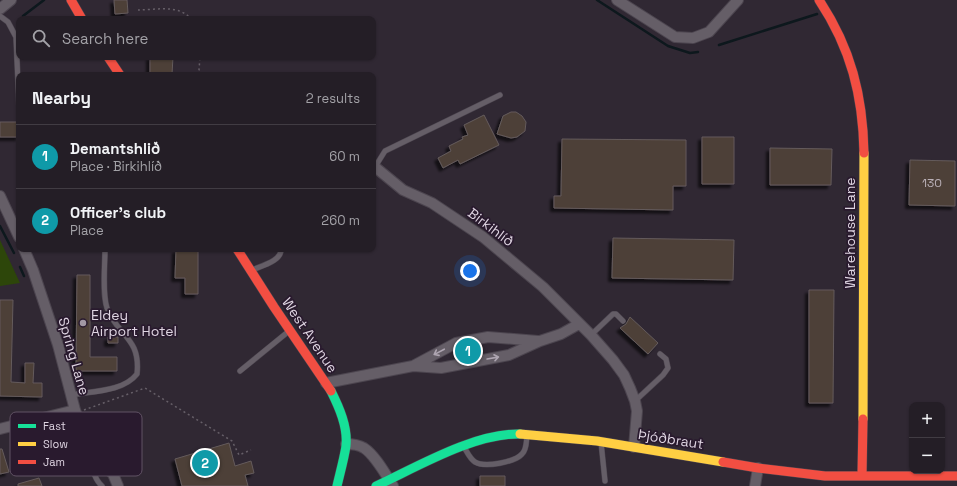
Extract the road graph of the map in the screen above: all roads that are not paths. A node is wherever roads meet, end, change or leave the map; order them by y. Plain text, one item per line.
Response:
1 (11, 0) edge
2 (71, 0) edge
3 (617, 0) edge
4 (738, 0) edge
5 (819, 0) edge
6 (0, 9) edge
7 (0, 16) edge
8 (80, 16) edge
9 (16, 37) edge
10 (17, 60) edge
11 (110, 60) edge
12 (18, 72) edge
13 (118, 72) edge
14 (500, 95) dead end
15 (376, 165) edge
16 (376, 168) edge
17 (0, 196) edge
18 (16, 231) edge
19 (25, 252) edge
20 (105, 252) edge
21 (239, 252) edge
22 (281, 252) edge
23 (251, 271) junction
24 (623, 321) dead end
25 (579, 324) junction
26 (290, 331) junction
27 (590, 335) junction
28 (540, 341) junction
29 (660, 354) dead end
30 (413, 366) junction
31 (240, 371) dead end
32 (326, 383) junction
33 (72, 395) junction
34 (635, 401) junction
35 (76, 411) joint
36 (72, 412) edge
37 (10, 427) edge
38 (0, 429) edge
39 (527, 435) junction
40 (601, 442) junction
41 (346, 444) junction
42 (464, 446) junction
43 (634, 447) junction
44 (758, 468) junction
45 (862, 475) junction
46 (95, 476) edge
47 (113, 476) edge
48 (957, 476) edge
49 (605, 481) dead end
50 (391, 482) edge
51 (102, 486) edge
52 (117, 486) edge
53 (337, 486) edge
54 (376, 486) edge
55 (755, 486) edge

1 - 6 street
2 - 8 street
3 - 4 street
5 - 45 street, Warehouse Lane
7 - 9 lane
10 - 12 lane
11 - 13 street
14 - 15 lane
16 - 25 street, Birkihlíð
17 - 18 street
19 - 33 street, Spring Lane
20 - 33 lane
21 - 23 street, West Avenue
22 - 23 lane
23 - 26 street, West Avenue
24 - 27 lane
25 - 27 street, Birkihlíð
25 - 28 street
26 - 31 lane
26 - 32 street, West Avenue
27 - 34 street, Birkihlíð
30 -> 28 street
28 -> 30 street
29 - 34 lane
30 - 32 street
32 - 41 street, West Avenue
33 - 35 street, Spring Lane
34 - 43 street, Birkihlíð
35 - 36 street
37 - 38 street
39 - 40 street, Þjóðbraut
39 - 42 street, Þjóðbraut
39 - 42 lane
40 - 43 street, Þjóðbraut
40 - 49 lane
41 - 50 street
41 - 53 street
42 - 50 street, Þjóðbraut
43 - 44 street, Þjóðbraut
44 - 45 street, Þjóðbraut
44 - 55 street
45 - 48 street, Þjóðbraut
46 - 51 lane
47 - 52 street, Spring Lane
50 - 54 street, Þjóðbraut

